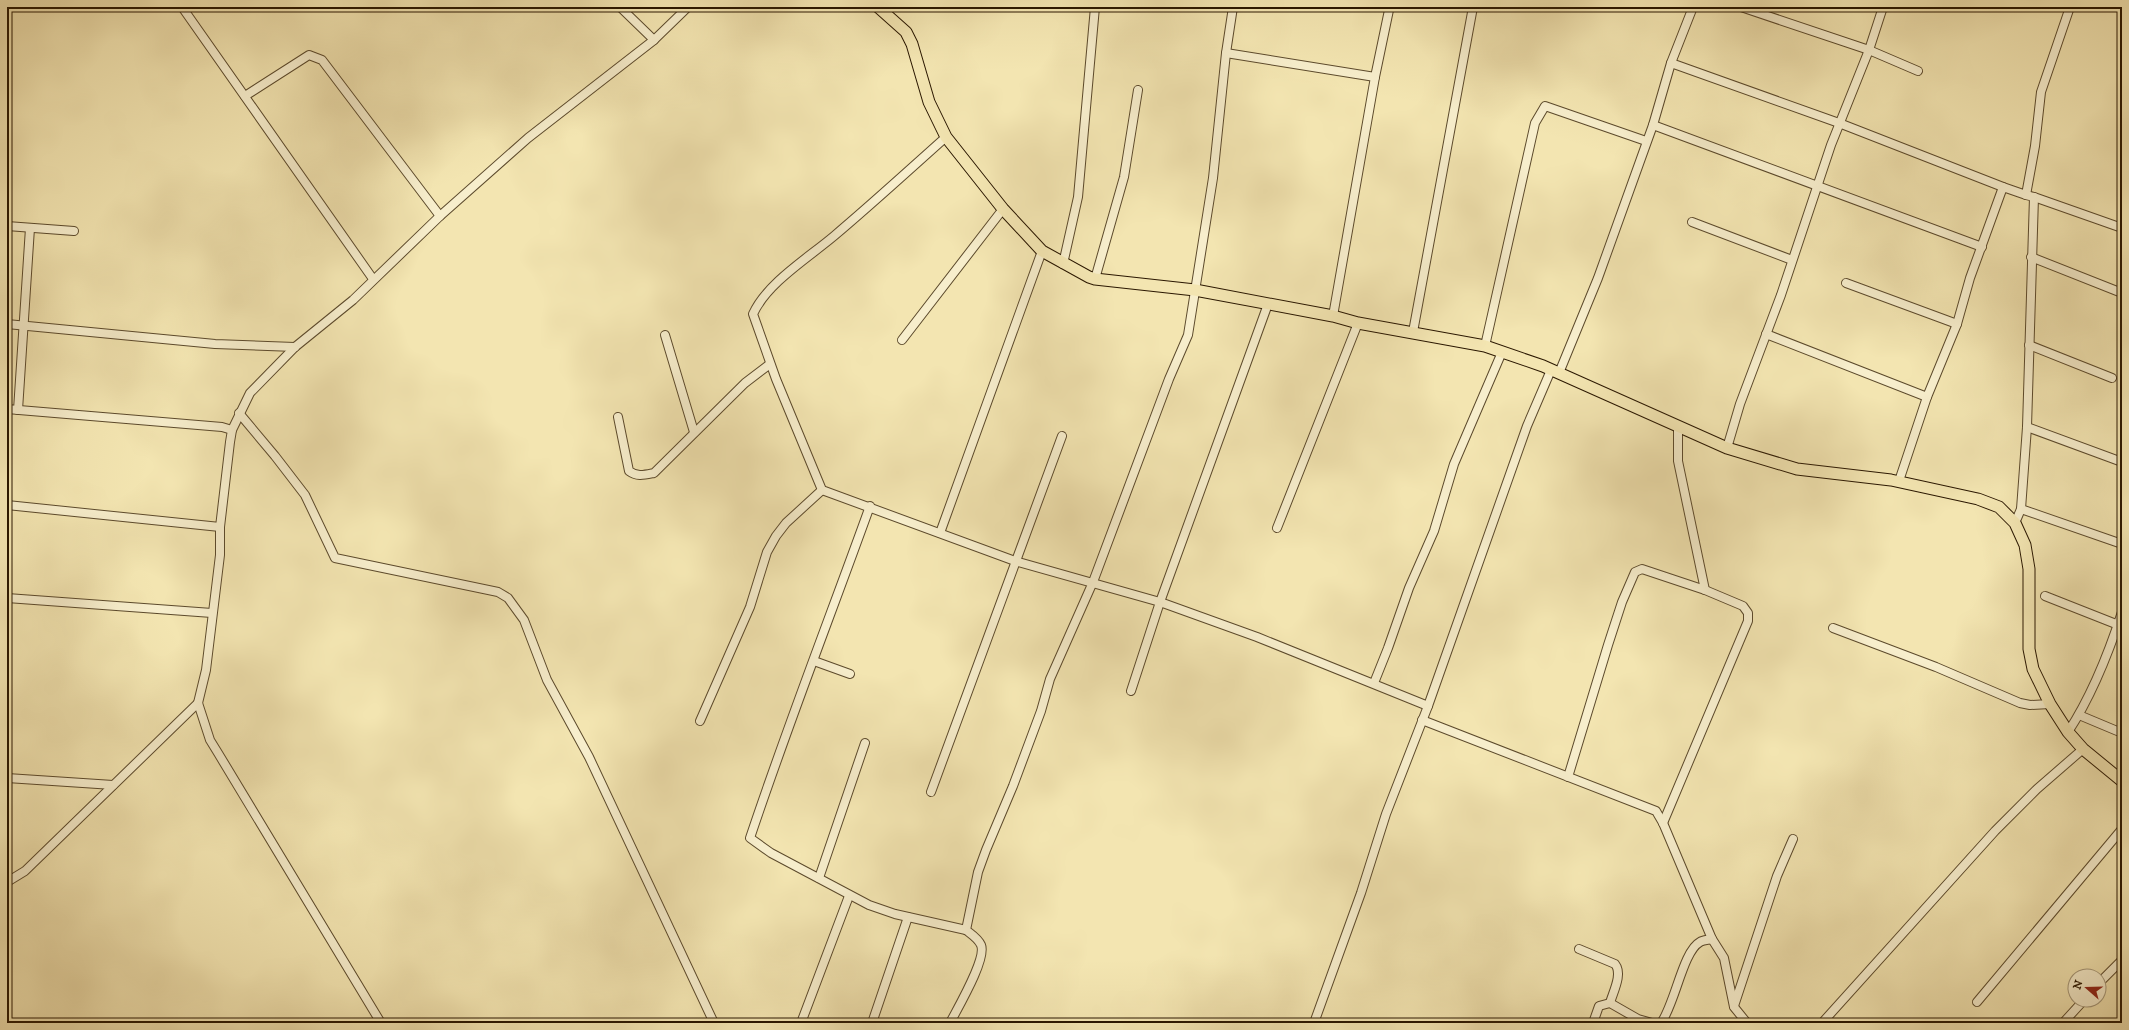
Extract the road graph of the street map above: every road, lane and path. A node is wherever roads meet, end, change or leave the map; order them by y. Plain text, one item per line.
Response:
1 (182, 7) edge
2 (620, 7) edge
3 (688, 7) edge
4 (878, 7) edge
5 (1096, 7) edge
6 (1233, 7) edge
7 (1473, 7) edge
8 (1693, 7) edge
9 (1741, 7) edge
10 (1883, 7) edge
11 (2070, 7) edge
12 (1390, 10) dead end
13 (654, 40) junction
14 (1869, 50) junction
15 (1226, 53) junction
16 (1671, 63) junction
17 (1918, 72) dead end
18 (1375, 77) junction
19 (1138, 90) dead end
20 (245, 96) junction
21 (1839, 123) junction
22 (1653, 125) junction
23 (946, 137) junction
24 (1646, 142) junction
25 (1817, 186) junction
26 (2003, 188) junction
27 (2026, 195) junction
28 (2034, 197) junction
29 (1004, 209) junction
30 (440, 216) junction
31 (1692, 222) dead end
32 (7, 226) edge
33 (30, 228) junction
34 (2122, 228) edge
35 (74, 231) dead end
36 (1982, 247) junction
37 (1042, 251) junction
38 (2031, 257) junction
39 (1792, 260) junction
40 (1063, 264) junction
41 (373, 279) junction
42 (1095, 279) junction
43 (1846, 283) dead end
44 (1196, 290) junction
45 (2122, 293) edge
46 (1268, 304) junction
47 (1333, 316) junction
48 (1358, 323) junction
49 (7, 324) edge
50 (1957, 324) junction
51 (24, 326) junction
52 (1413, 332) junction
53 (1766, 334) junction
54 (665, 335) dead end
55 (902, 340) dead end
56 (2029, 345) junction
57 (1485, 346) junction
58 (295, 348) junction
59 (1502, 352) junction
60 (770, 364) junction
61 (1555, 371) junction
62 (2112, 378) dead end
63 (1928, 397) junction
64 (7, 409) edge
65 (18, 410) junction
66 (239, 413) junction
67 (618, 417) dead end
68 (1678, 427) junction
69 (2027, 427) junction
70 (232, 430) junction
71 (694, 432) junction
72 (1062, 436) dead end
73 (1727, 448) junction
74 (2122, 462) edge
75 (1899, 481) junction
76 (822, 490) junction
77 (7, 505) edge
78 (870, 506) junction
79 (2021, 509) junction
80 (2015, 524) junction
81 (220, 527) junction
82 (1277, 528) dead end
83 (940, 533) junction
84 (2122, 544) edge
85 (1015, 561) junction
86 (1093, 582) junction
87 (1705, 590) junction
88 (2045, 596) dead end
89 (7, 598) edge
90 (1160, 602) junction
91 (212, 612) junction
92 (2122, 612) edge
93 (2120, 626) edge
94 (1833, 628) dead end
95 (814, 661) junction
96 (850, 674) dead end
97 (1374, 684) junction
98 (1131, 691) dead end
99 (198, 703) junction
100 (2050, 704) junction
101 (1428, 706) junction
102 (2079, 715) junction
103 (1422, 720) junction
104 (700, 721) dead end
105 (2068, 732) junction
106 (2122, 733) edge
107 (865, 743) dead end
108 (2083, 749) junction
109 (1568, 777) junction
110 (7, 778) edge
111 (2122, 781) edge
112 (113, 785) junction
113 (931, 792) dead end
114 (1663, 823) junction
115 (2122, 829) edge
116 (1793, 839) dead end
117 (820, 878) junction
118 (7, 882) edge
119 (849, 896) junction
120 (908, 917) junction
121 (966, 930) junction
122 (1712, 939) junction
123 (1579, 948) dead end
124 (2122, 960) edge
125 (2107, 976) edge
126 (1977, 1002) dead end
127 (1610, 1003) junction
128 (1734, 1007) junction
129 (2077, 1008) edge
130 (381, 1023) edge
131 (714, 1023) edge
132 (801, 1023) edge
133 (872, 1023) edge
134 (950, 1023) edge
135 (1314, 1023) edge
136 (1593, 1023) edge
137 (1652, 1023) edge
138 (1661, 1023) edge
139 (1747, 1023) edge
140 (1822, 1023) edge
141 (2063, 1023) edge

1 - 20 street
2 - 13 street
3 - 13 street
4 - 23 main road
5 - 40 street
6 - 15 street
7 - 52 street
8 - 16 street
9 - 14 street
10 - 14 street
11 - 27 street
12 - 18 street
13 - 30 street
14 - 17 street
14 - 21 street
15 - 18 street
15 - 44 street
16 - 21 street
16 - 22 street
18 - 47 street
19 - 42 street
20 - 30 street
20 - 41 street
21 - 25 street
21 - 26 street
22 - 24 street
22 - 25 street
23 - 29 main road
23 - 60 street
24 - 57 street
24 - 61 street
25 - 36 street
25 - 39 street
26 - 27 street
26 - 36 street
27 - 28 street
28 - 34 street
28 - 38 street
29 - 37 main road
29 - 55 street
30 - 41 street
31 - 39 street
32 - 33 street
33 - 35 street
33 - 51 street
36 - 50 street
37 - 40 main road
37 - 83 street
38 - 45 street
38 - 56 street
39 - 53 street
40 - 42 main road
41 - 58 street
42 - 44 main road
43 - 50 street
44 - 46 main road
44 - 86 street
46 - 47 main road
46 - 90 street
47 - 48 main road
48 - 52 main road
48 - 82 street
49 - 51 street
50 - 63 street
51 - 58 street
51 - 65 street
52 - 57 main road
53 - 63 street
53 - 73 street
54 - 71 street
56 - 62 street
56 - 69 street
57 - 59 main road
58 - 66 street
59 - 61 main road
59 - 97 street
60 - 71 street
60 - 76 street
61 - 68 main road
61 - 101 street
63 - 75 street
64 - 65 street
65 - 70 street
66 - 70 street
66 - 131 street
67 - 71 street
68 - 73 main road
68 - 87 street
69 - 74 street
69 - 79 street
70 - 81 street
72 - 85 street
73 - 75 main road
75 - 80 main road
76 - 78 street
76 - 104 street
77 - 81 street
78 - 83 street
78 - 95 street
79 - 80 street
79 - 84 street
80 - 100 main road
81 - 91 street
83 - 85 street
85 - 86 street
85 - 113 street
86 - 90 street
86 - 121 street
87 - 109 street
87 - 114 street
88 - 93 street
89 - 91 street
90 - 97 street
90 - 98 street
91 - 99 street
92 - 93 street
93 - 102 street
94 - 100 street
95 - 96 street
95 - 117 street
97 - 101 street
99 - 112 street
99 - 130 street
100 - 105 main road
101 - 103 street
102 - 105 street
102 - 106 street
103 - 109 street
103 - 135 street
105 - 108 main road
107 - 117 street
108 - 111 main road
108 - 140 street
109 - 114 street
110 - 112 street
112 - 118 street
114 - 122 street
115 - 126 street
116 - 128 street
117 - 119 street
119 - 120 street
119 - 132 street
120 - 121 street
120 - 133 street
121 - 134 street
122 - 128 street
122 - 138 street
123 - 127 street
124 - 125 street
127 - 136 street
127 - 137 street
128 - 139 street
129 - 141 street

